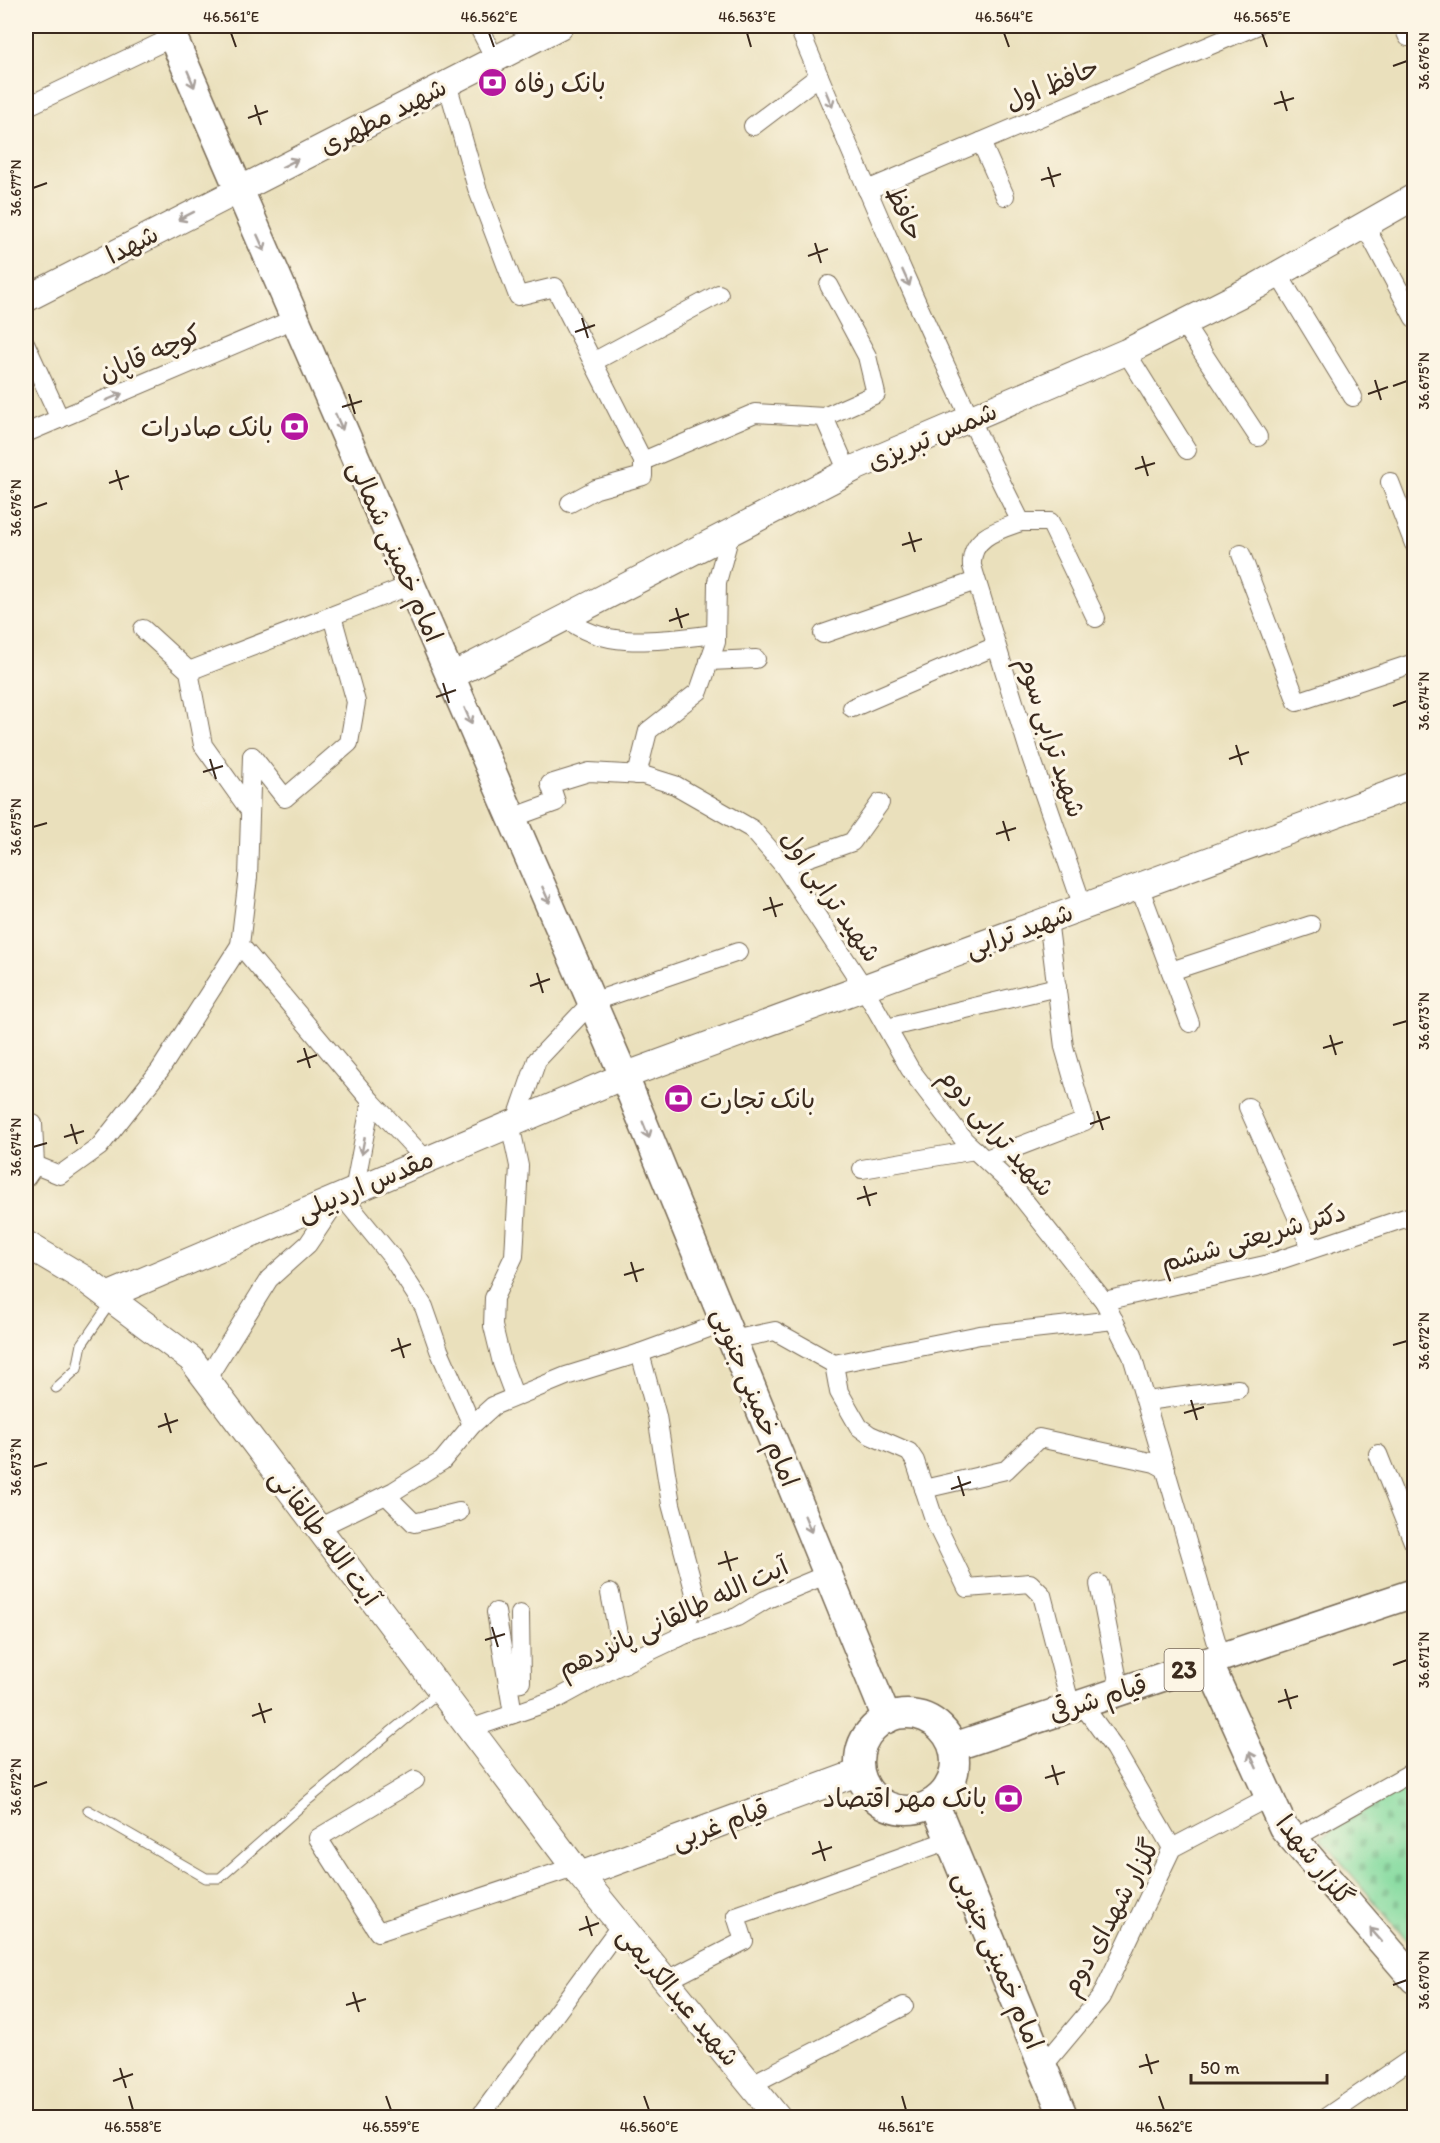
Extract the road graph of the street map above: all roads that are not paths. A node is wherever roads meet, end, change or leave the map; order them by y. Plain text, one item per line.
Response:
1 (478, 26) edge
2 (560, 26) edge
3 (798, 26) edge
4 (1256, 26) edge
5 (170, 31) edge
6 (495, 59) junction
7 (819, 76) junction
8 (447, 83) junction
9 (26, 107) edge
10 (753, 126) dead end
11 (981, 142) junction
12 (238, 190) junction
13 (867, 190) junction
14 (1005, 196) dead end
15 (1414, 197) edge
16 (1365, 226) junction
17 (1278, 274) junction
18 (829, 285) dead end
19 (718, 294) dead end
20 (26, 298) edge
21 (1414, 318) edge
22 (294, 319) junction
23 (1183, 323) junction
24 (26, 345) edge
25 (1126, 352) junction
26 (593, 362) junction
27 (1353, 397) dead end
28 (824, 417) junction
29 (60, 418) junction
30 (969, 420) junction
31 (26, 433) edge
32 (1258, 436) dead end
33 (1187, 450) dead end
34 (643, 461) junction
35 (848, 472) junction
36 (1390, 482) dead end
37 (570, 503) dead end
38 (1021, 522) junction
39 (731, 531) junction
40 (1412, 533) edge
41 (1241, 554) dead end
42 (976, 582) junction
43 (411, 585) junction
44 (332, 616) junction
45 (566, 618) junction
46 (1096, 618) dead end
47 (142, 629) dead end
48 (716, 634) junction
49 (823, 634) dead end
50 (996, 646) junction
51 (756, 659) dead end
52 (709, 661) junction
53 (1414, 663) edge
54 (189, 671) junction
55 (450, 676) junction
56 (852, 708) dead end
57 (636, 775) junction
58 (1414, 784) edge
59 (880, 803) dead end
60 (250, 811) junction
61 (512, 818) junction
62 (784, 866) junction
63 (1138, 886) junction
64 (1083, 907) junction
65 (1048, 919) junction
66 (1311, 925) dead end
67 (240, 945) junction
68 (738, 952) dead end
69 (1171, 971) junction
70 (1057, 987) junction
71 (864, 988) junction
72 (592, 1002) junction
73 (1190, 1023) dead end
74 (886, 1028) junction
75 (624, 1076) junction
76 (371, 1101) junction
77 (1248, 1107) dead end
78 (513, 1123) junction
79 (33, 1124) dead end
80 (980, 1155) junction
81 (426, 1160) junction
82 (862, 1168) dead end
83 (30, 1172) edge
84 (347, 1193) junction
85 (1414, 1215) edge
86 (26, 1244) edge
87 (1311, 1248) junction
88 (110, 1298) junction
89 (1104, 1301) junction
90 (1114, 1320) junction
91 (728, 1331) junction
92 (640, 1353) junction
93 (834, 1364) junction
94 (206, 1380) junction
95 (56, 1388) dead end
96 (1238, 1389) dead end
97 (514, 1395) junction
98 (1146, 1401) junction
99 (472, 1425) junction
100 (1378, 1454) dead end
101 (1166, 1469) junction
102 (924, 1489) junction
103 (386, 1494) junction
104 (459, 1512) dead end
105 (318, 1528) junction
106 (1414, 1544) edge
107 (828, 1574) junction
108 (1099, 1584) dead end
109 (610, 1593) dead end
110 (1414, 1593) edge
111 (496, 1612) dead end
112 (520, 1614) dead end
113 (678, 1638) junction
114 (1214, 1659) junction
115 (624, 1664) junction
116 (508, 1684) junction
117 (441, 1691) junction
118 (1120, 1691) junction
119 (1076, 1706) junction
120 (513, 1714) junction
121 (887, 1719) junction
122 (470, 1729) junction
123 (953, 1747) junction
124 (1414, 1771) edge
125 (860, 1772) junction
126 (415, 1780) dead end
127 (1269, 1797) junction
128 (934, 1802) junction
129 (88, 1810) dead end
130 (1293, 1839) junction
131 (949, 1840) junction
132 (1172, 1848) junction
133 (577, 1871) junction
134 (621, 1925) junction
135 (1414, 1979) edge
136 (666, 1982) junction
137 (904, 2006) dead end
138 (1414, 2057) edge
139 (1044, 2066) junction
140 (752, 2084) junction
141 (479, 2118) edge
142 (778, 2118) edge
143 (1064, 2118) edge
144 (1324, 2118) edge

1 - 6 street
2 - 6 street, شهید مطهری
3 - 7 street, حافظ
4 - 11 street, حافظ اول
5 - 9 street
5 -> 12 main road, امام خمینی شمالی
6 - 8 street, شهید مطهری
7 - 10 street
7 -> 13 street, حافظ
12 -> 8 street, شهید مطهری
8 - 26 street
11 - 13 street, حافظ اول
11 - 14 street
12 -> 20 street, شهدا
12 -> 22 main road, امام خمینی شمالی
13 -> 30 street, حافظ
15 - 16 street, شمس تبریزی
16 - 17 street, شمس تبریزی
16 - 21 street
17 - 23 street, شمس تبریزی
17 - 27 street
18 - 28 street
19 - 26 street
29 -> 22 street, کوچه قاپان
22 -> 43 main road, امام خمینی شمالی
23 - 25 street, شمس تبریزی
23 - 32 street
24 - 29 street
25 - 30 street, شمس تبریزی
25 - 33 street
26 - 34 street
28 - 34 street
28 - 35 street
29 - 31 street, کوچه قاپان
30 - 35 street, شمس تبریزی
30 - 38 street, حافظ
34 - 37 street
35 - 39 street, شمس تبریزی
36 - 40 street
38 - 42 street, شهید ترابی سوم
38 - 46 street
39 - 45 street, شمس تبریزی
39 - 48 street
41 - 53 street
42 - 49 street
42 - 50 street, شهید ترابی سوم
43 - 44 street
43 - 55 main road, امام خمینی شمالی
44 - 54 street
44 - 60 street
45 - 48 street
45 - 55 street, شمس تبریزی
47 - 54 street
48 - 52 street
50 - 56 street
50 - 64 street, شهید ترابی سوم
51 - 52 street
52 - 57 street
54 - 60 street
55 -> 61 main road, امام خمینی شمالی
57 - 61 street, شهید ترابی اول
57 - 62 street, شهید ترابی اول
58 - 63 street, شهید ترابی
59 - 62 street
60 - 67 street
61 -> 72 main road, امام خمینی شمالی
62 - 71 street, شهید ترابی اول
63 - 64 street, شهید ترابی
63 - 69 street
64 - 65 street, شهید ترابی
65 - 70 street
65 - 71 street, شهید ترابی
66 - 69 street
67 - 76 street
67 - 83 street
68 - 72 street
69 - 73 street
70 - 74 street
70 - 80 street
71 - 74 street, شهید ترابی دوم
71 - 75 street, شهید ترابی
72 - 75 main road, امام خمینی شمالی
72 - 78 street
74 - 80 street, شهید ترابی دوم
75 - 78 street, مقدس اردبیلی
75 -> 91 main road, امام خمینی جنوبی
76 - 81 street
76 -> 84 street
77 - 87 street
78 - 81 street, مقدس اردبیلی
78 - 97 street
79 - 83 street
80 - 82 street
80 - 89 street, شهید ترابی دوم
81 - 84 street, مقدس اردبیلی
84 - 88 street, مقدس اردبیلی
84 - 94 street
84 - 99 street
85 - 87 street, دکتر شریعتی ششم
86 - 88 street, آیت الله طالقانی
87 - 89 street, دکتر شریعتی ششم
88 - 94 street, آیت الله طالقانی
88 - 95 lane
89 - 90 street, شهید ترابی دوم
90 - 93 street
90 - 98 street, شهید ترابی دوم
91 - 92 street
91 - 93 street
91 -> 107 main road, امام خمینی جنوبی
92 - 97 street
92 - 113 street
93 - 102 street
94 - 105 street, آیت الله طالقانی
96 - 98 street
97 - 99 street
98 - 101 street, شهید ترابی دوم
99 - 103 street
100 - 106 street
101 - 102 street
101 - 114 street, شهید ترابی دوم
102 - 119 street
103 - 104 street
103 - 105 street
105 - 117 street, آیت الله طالقانی
107 - 113 street, آیت الله طالقانی پانزدهم
107 - 121 main road, امام خمینی جنوبی
108 - 118 street
109 - 115 street
110 - 114 main road, قیام شرقی / 23
111 - 116 street
112 - 116 street
113 - 115 street, آیت الله طالقانی پانزدهم
114 - 118 main road, قیام شرقی / 23
127 -> 114 main road, گلزار شهدا / 23
115 - 120 street, آیت الله طالقانی پانزدهم
116 - 120 street
117 - 122 street, آیت الله طالقانی
117 - 129 lane
118 - 119 main road, قیام شرقی / 23
119 - 123 main road, قیام شرقی / 23
119 - 132 street
120 - 122 street, آیت الله طالقانی پانزدهم
121 - 123 main road
121 - 125 main road
122 - 133 street, آیت الله طالقانی
123 - 128 main road
124 - 130 street
125 - 128 main road
125 - 133 street, قیام غربی
126 - 133 street
127 - 130 main road, گلزار شهدا / 23
127 - 132 street, گلزار شهدای دوم
128 - 131 main road, امام خمینی جنوبی
135 -> 130 main road, گلزار شهدا / 23
131 - 136 street
131 - 139 main road, امام خمینی جنوبی
132 - 139 street, گلزار شهدای دوم
133 - 134 street, شهید عبدالکریمی
134 - 136 street, شهید عبدالکریمی
134 - 141 street
136 - 140 street, شهید عبدالکریمی
137 - 140 street
138 - 144 street
139 - 143 main road, امام خمینی جنوبی
140 - 142 street, شهید عبدالکریمی

